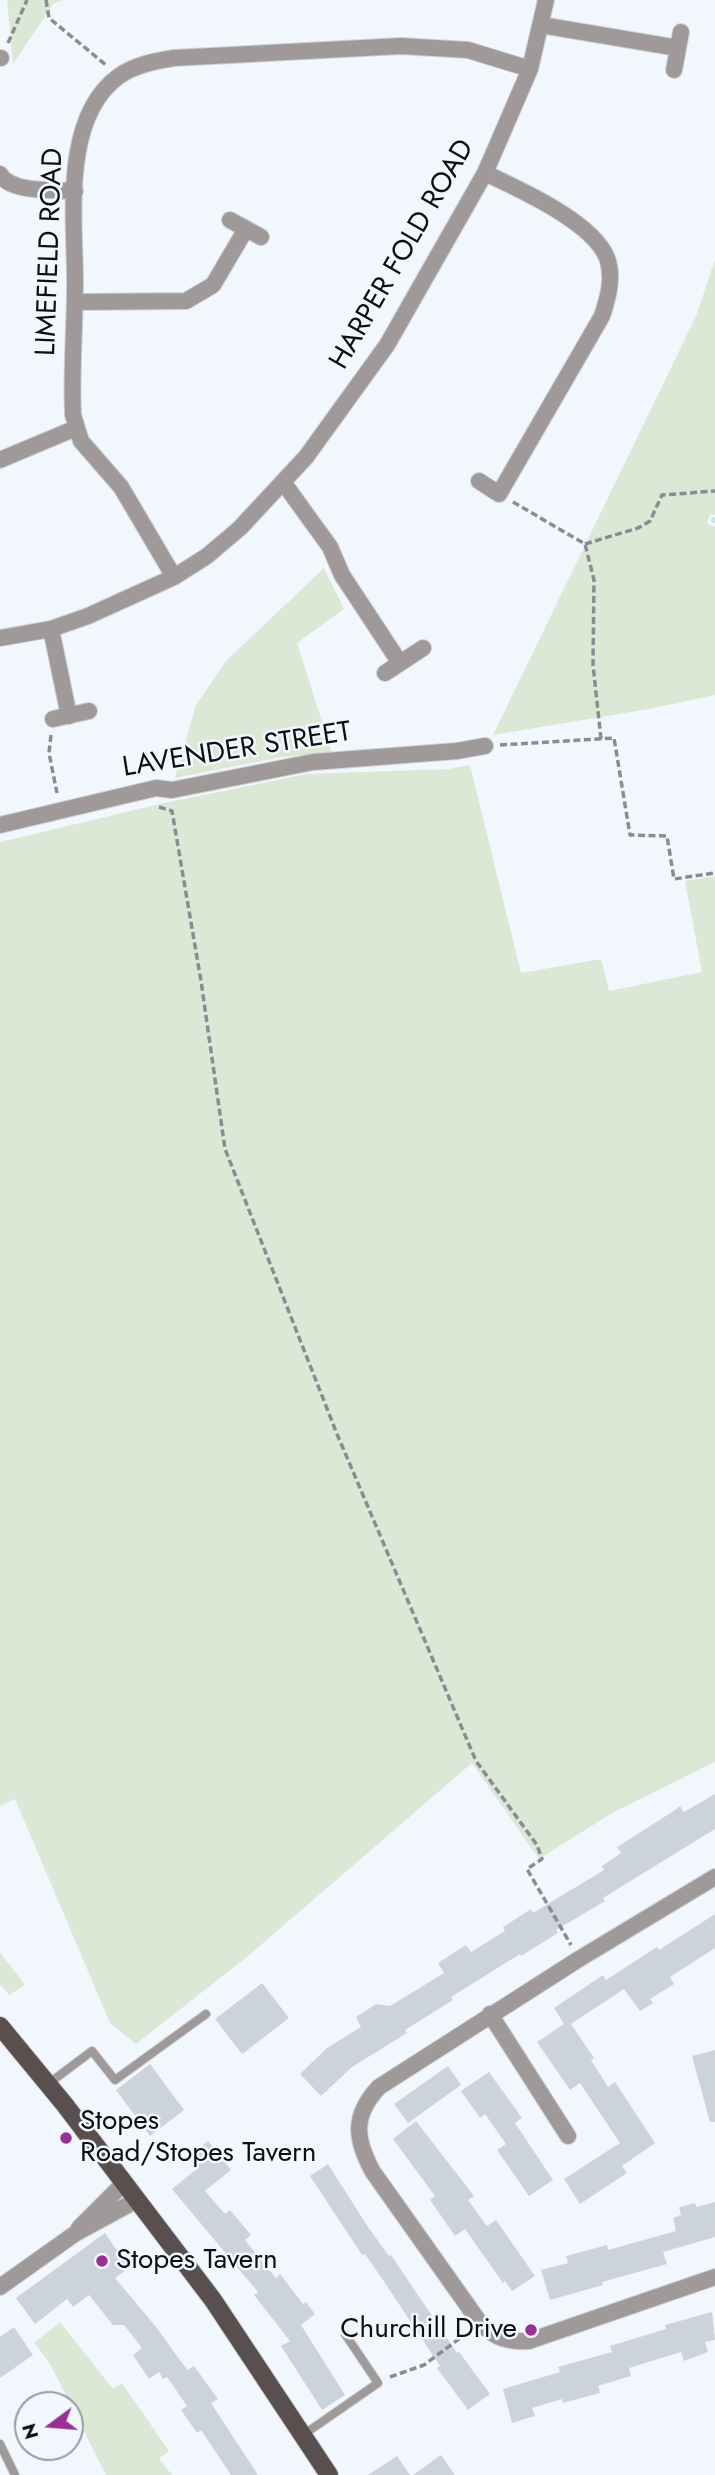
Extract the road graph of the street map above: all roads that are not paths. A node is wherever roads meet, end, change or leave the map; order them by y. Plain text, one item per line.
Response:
1 (546, 0) edge
2 (541, 25) junction
3 (530, 69) junction
4 (674, 69) dead end
5 (485, 173) junction
6 (0, 174) edge
7 (75, 191) junction
8 (230, 220) dead end
9 (246, 229) junction
10 (261, 237) dead end
11 (75, 302) junction
12 (76, 428) junction
13 (0, 460) edge
14 (479, 481) dead end
15 (283, 482) junction
16 (174, 577) junction
17 (51, 629) junction
18 (0, 638) edge
19 (423, 648) dead end
20 (400, 663) junction
21 (385, 673) dead end
22 (89, 711) dead end
23 (485, 746) road end
24 (0, 825) edge
25 (715, 1877) edge
26 (206, 2014) dead end
27 (490, 2014) junction
28 (0, 2026) edge
29 (48, 2084) junction
30 (569, 2136) dead end
31 (124, 2183) junction
32 (137, 2200) junction
33 (76, 2233) junction
34 (715, 2277) edge
35 (0, 2287) edge
36 (345, 2334) dead end
37 (303, 2435) junction
38 (0, 2444) edge
39 (15, 2475) edge
40 (329, 2475) edge

1 - 2 street, HARPER FOLD ROAD
2 - 3 street, HARPER FOLD ROAD
2 - 4 street
3 - 5 street, HARPER FOLD ROAD
3 - 7 street, LIMEFIELD ROAD
5 - 14 street
5 - 15 street, HARPER FOLD ROAD
6 - 7 street
7 - 11 street, LIMEFIELD ROAD
8 - 9 street
9 - 10 street
9 - 11 street
11 - 12 street, LIMEFIELD ROAD
12 - 13 street
12 - 16 street, LIMEFIELD ROAD
15 - 16 street, HARPER FOLD ROAD
15 - 20 street
16 - 17 street, HARPER FOLD ROAD
17 - 18 street, HARPER FOLD ROAD
17 - 22 street
19 - 20 street
20 - 21 street
23 - 24 street, LAVENDER STREET
25 - 27 street
26 - 29 lane
27 - 30 street
27 - 34 street
28 - 29 main road
29 - 31 main road
31 - 32 main road
31 - 33 street
32 - 33 street
32 - 37 main road
33 - 35 street
36 - 37 lane
37 - 40 main road
38 - 39 lane

